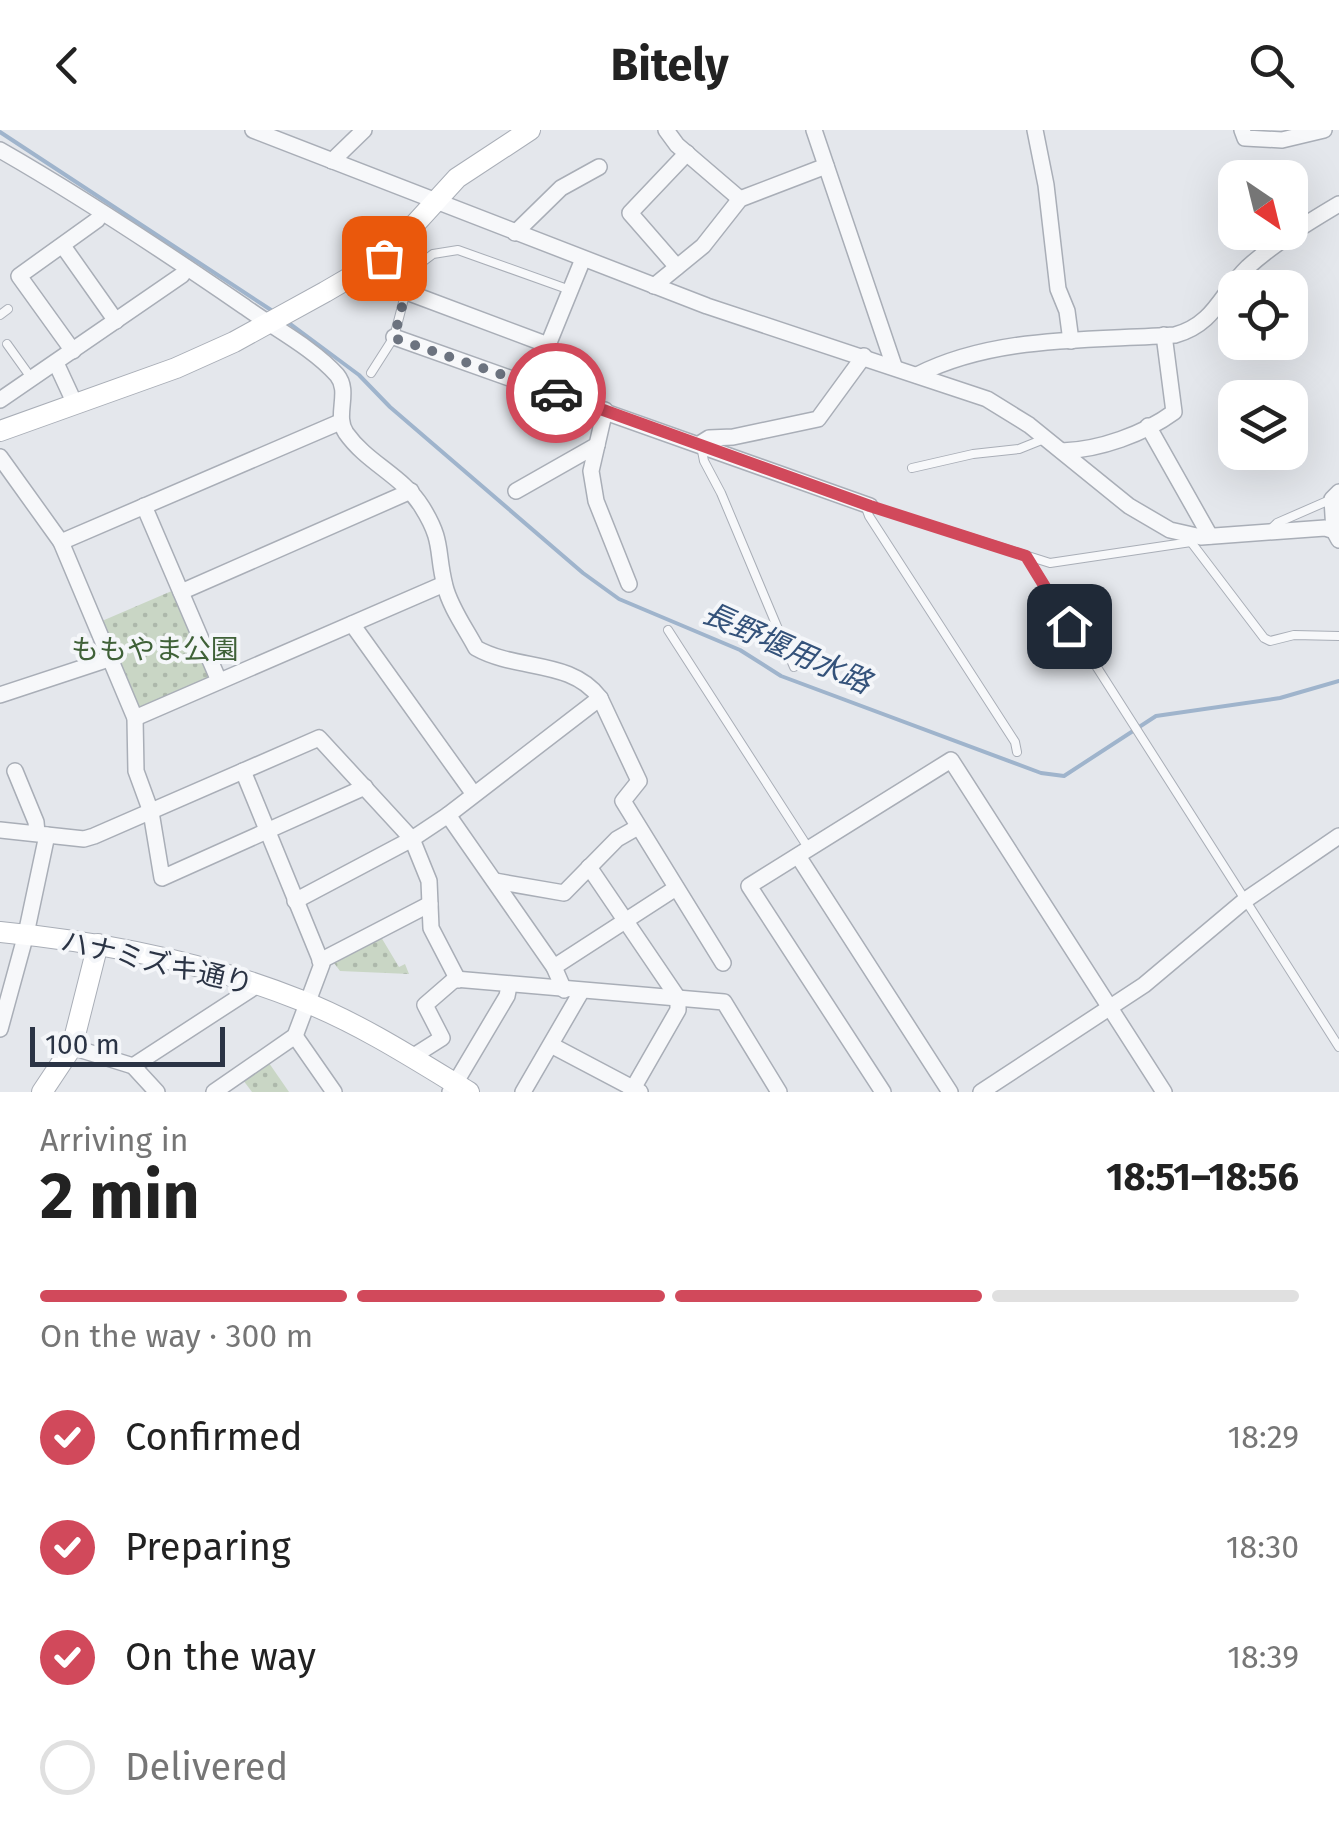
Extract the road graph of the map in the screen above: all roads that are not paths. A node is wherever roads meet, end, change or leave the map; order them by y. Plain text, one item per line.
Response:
1 (253, 130) edge
2 (364, 130) edge
3 (530, 130) edge
4 (666, 130) edge
5 (814, 130) edge
6 (1035, 130) edge
7 (1242, 130) edge
8 (1324, 130) edge
9 (0, 150) edge
10 (687, 153) junction
11 (332, 162) junction
12 (826, 166) junction
13 (599, 167) dead end
14 (740, 199) junction
15 (434, 202) junction
16 (1339, 204) edge
17 (102, 214) junction
18 (515, 232) junction
19 (63, 246) junction
20 (583, 258) junction
21 (373, 264) junction
22 (187, 268) junction
23 (676, 268) junction
24 (654, 286) junction
25 (570, 290) junction
26 (406, 291) junction
27 (116, 321) junction
28 (268, 324) junction
29 (1164, 335) junction
30 (394, 338) junction
31 (1071, 341) junction
32 (8, 344) dead end
33 (73, 351) junction
34 (864, 356) junction
35 (56, 363) junction
36 (894, 366) junction
37 (371, 373) dead end
38 (917, 375) junction
39 (32, 379) junction
40 (0, 400) edge
41 (75, 404) junction
42 (604, 410) junction
43 (340, 422) junction
44 (1148, 426) junction
45 (0, 430) edge
46 (1045, 439) junction
47 (700, 444) junction
48 (597, 445) junction
49 (1062, 451) junction
50 (0, 457) edge
51 (912, 468) dead end
52 (411, 491) junction
53 (516, 491) dead end
54 (1335, 495) edge
55 (867, 504) junction
56 (144, 506) junction
57 (1269, 531) junction
58 (1337, 533) edge
59 (1198, 538) junction
60 (61, 542) junction
61 (1026, 556) junction
62 (444, 584) junction
63 (630, 584) dead end
64 (181, 592) junction
65 (352, 624) junction
66 (668, 630) dead end
67 (1339, 636) edge
68 (110, 659) junction
69 (794, 667) dead end
70 (220, 681) junction
71 (0, 695) edge
72 (600, 698) junction
73 (136, 718) junction
74 (1017, 752) dead end
75 (15, 771) dead end
76 (243, 771) junction
77 (365, 788) junction
78 (473, 793) junction
79 (151, 812) junction
80 (448, 815) junction
81 (638, 827) junction
82 (0, 830) edge
83 (266, 832) junction
84 (42, 834) junction
85 (1339, 836) edge
86 (412, 839) junction
87 (804, 852) junction
88 (589, 866) junction
89 (495, 882) junction
90 (676, 888) junction
91 (295, 901) junction
92 (1244, 901) junction
93 (430, 904) junction
94 (626, 920) junction
95 (0, 932) edge
96 (26, 934) junction
97 (98, 944) junction
98 (320, 962) junction
99 (724, 963) dead end
100 (554, 968) junction
101 (8, 970) edge
102 (458, 980) junction
103 (259, 984) junction
104 (509, 986) junction
105 (573, 991) junction
106 (678, 998) junction
107 (307, 1003) junction
108 (1110, 1008) junction
109 (0, 1029) edge
110 (295, 1036) junction
111 (551, 1045) junction
112 (72, 1047) junction
113 (1339, 1047) edge
114 (412, 1057) junction
115 (133, 1066) junction
116 (459, 1090) edge
117 (635, 1091) edge
118 (42, 1092) edge
119 (157, 1092) edge
120 (214, 1092) edge
121 (334, 1092) edge
122 (523, 1092) edge
123 (780, 1092) edge
124 (882, 1092) edge
125 (950, 1092) edge
126 (981, 1092) edge
127 (1164, 1092) edge

1 - 11 street
2 - 11 street
3 - 15 street
4 - 10 street
5 - 12 street
6 - 31 street
7 - 8 street
9 - 17 street
10 - 14 street
10 - 23 street
11 - 15 street
12 - 14 street
12 - 36 street
13 - 18 street
14 - 23 street
15 - 18 street
15 - 21 street
16 - 29 street
17 - 19 street
17 - 22 street
18 - 20 street
19 - 27 street
19 - 33 street
20 - 24 street
20 - 25 street
21 - 26 street
21 - 28 street
22 - 27 street
22 - 28 street
23 - 24 street
24 - 34 street
25 - 26 lane
25 - 26 street
26 - 30 lane
27 - 33 street
28 - 41 street
28 - 43 street
29 - 31 street
29 - 44 street
30 - 37 lane
30 - 42 street
31 - 38 street
32 - 39 lane
33 - 35 street
34 - 36 street
34 - 47 street
35 - 39 street
35 - 41 street
36 - 38 street
38 - 46 street
39 - 40 street
41 - 45 street
42 - 47 street
42 - 48 street
43 - 52 street
43 - 56 street
44 - 49 street
44 - 59 street
46 - 49 street
46 - 51 lane
47 - 55 street
47 - 69 lane
48 - 53 street
48 - 63 street
49 - 59 street
50 - 60 street
52 - 62 street
52 - 64 street
54 - 57 lane
54 - 58 street
55 - 61 lane
55 - 74 lane
56 - 60 street
56 - 64 street
57 - 58 street
57 - 59 street
59 - 61 lane
59 - 67 lane
60 - 68 street
61 - 92 lane
62 - 65 street
62 - 72 street
64 - 70 street
65 - 70 street
65 - 78 street
66 - 87 lane
68 - 71 street
68 - 73 street
70 - 73 street
72 - 78 street
72 - 81 street
73 - 79 street
75 - 84 street
76 - 77 street
76 - 79 street
76 - 83 street
77 - 83 street
77 - 86 street
78 - 80 street
79 - 83 street
79 - 84 street
80 - 86 street
80 - 89 street
81 - 88 street
81 - 90 street
82 - 84 street
83 - 91 street
84 - 96 street
85 - 92 street
86 - 91 street
86 - 93 street
87 - 108 street
87 - 124 street
87 - 125 street
88 - 89 street
88 - 94 street
89 - 100 street
90 - 94 street
90 - 99 street
91 - 98 street
92 - 108 street
92 - 113 lane
93 - 98 street
93 - 102 street
94 - 100 street
94 - 106 street
95 - 96 street, ハナミズキ通り
96 - 97 street, ハナミズキ通り
96 - 101 street
97 - 103 street, ハナミズキ通り
97 - 112 street
98 - 107 street
100 - 105 street
101 - 109 street
102 - 104 street
102 - 114 street
103 - 107 street, ハナミズキ通り
103 - 115 street
104 - 105 street
104 - 116 street
105 - 106 street
105 - 111 street
106 - 117 street
106 - 123 street
107 - 110 street
107 - 114 street, ハナミズキ通り
108 - 126 street
108 - 127 street
110 - 120 street
110 - 121 street
111 - 117 street
111 - 122 street
112 - 115 street
112 - 118 street
114 - 116 street, ハナミズキ通り
115 - 119 street

